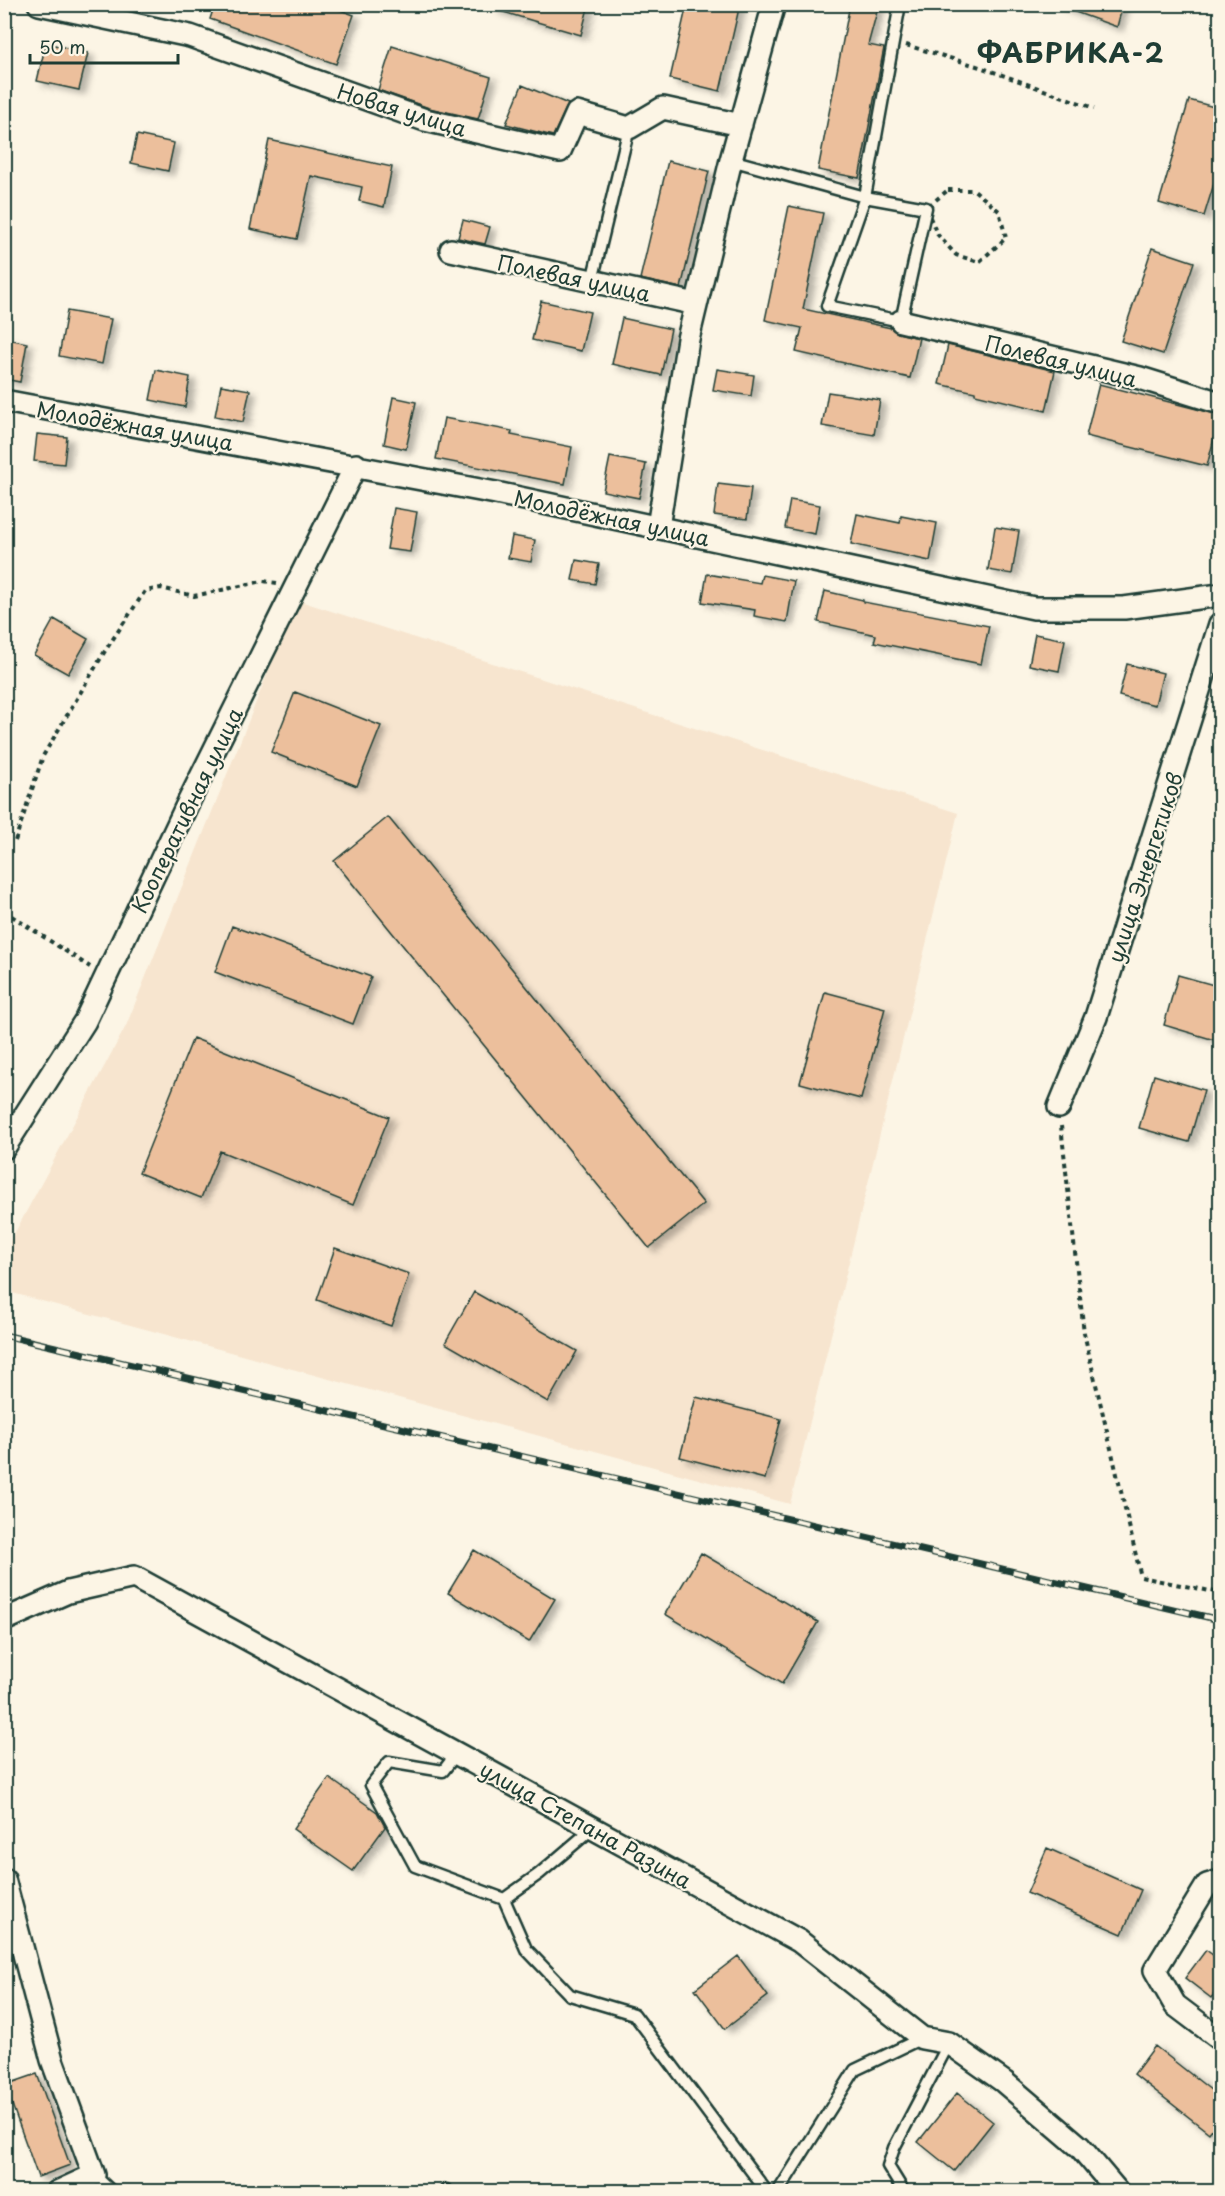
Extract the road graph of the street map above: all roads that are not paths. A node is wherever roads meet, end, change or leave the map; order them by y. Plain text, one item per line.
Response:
1 (39, 4) edge
2 (774, 4) edge
3 (900, 4) edge
4 (741, 125) junction
5 (629, 128) junction
6 (731, 160) junction
7 (865, 197) junction
8 (451, 250) dead end
9 (592, 281) junction
10 (696, 304) junction
11 (901, 321) junction
12 (4, 401) edge
13 (1221, 403) edge
14 (357, 465) junction
15 (658, 527) junction
16 (1221, 595) edge
17 (1221, 624) edge
18 (1059, 1107) road end
19 (4, 1148) edge
20 (4, 1620) edge
21 (457, 1753) junction
22 (593, 1828) junction
23 (4, 1879) edge
24 (1221, 1881) edge
25 (504, 1899) junction
26 (922, 2038) junction
27 (1221, 2038) edge
28 (949, 2043) junction
29 (94, 2175) junction
30 (57, 2192) edge
31 (112, 2192) edge
32 (767, 2192) edge
33 (778, 2192) edge
34 (904, 2192) edge
35 (1118, 2192) edge

1 - 5 street, Новая улица
2 - 4 street
3 - 7 lane
4 - 5 street
4 - 6 street
5 - 9 lane
6 - 7 lane
6 - 10 street
7 - 11 lane
7 - 11 lane
8 - 9 street, Полевая улица
9 - 10 street, Полевая улица
10 - 15 street
11 - 13 street, Полевая улица
12 - 14 street, Молодёжная улица
14 - 15 street, Молодёжная улица
14 - 19 street, Кооперативная улица
15 - 16 street, Молодёжная улица
17 - 18 street, улица Энергетиков
20 - 21 street, улица Степана Разина
21 - 22 street, улица Степана Разина
21 - 25 lane
22 - 25 lane
22 - 26 street, улица Степана Разина
23 - 29 street
24 - 27 street
25 - 32 lane
26 - 28 street, улица Степана Разина
26 - 33 lane
28 - 34 lane
28 - 35 street, улица Степана Разина
29 - 30 street
29 - 31 lane

